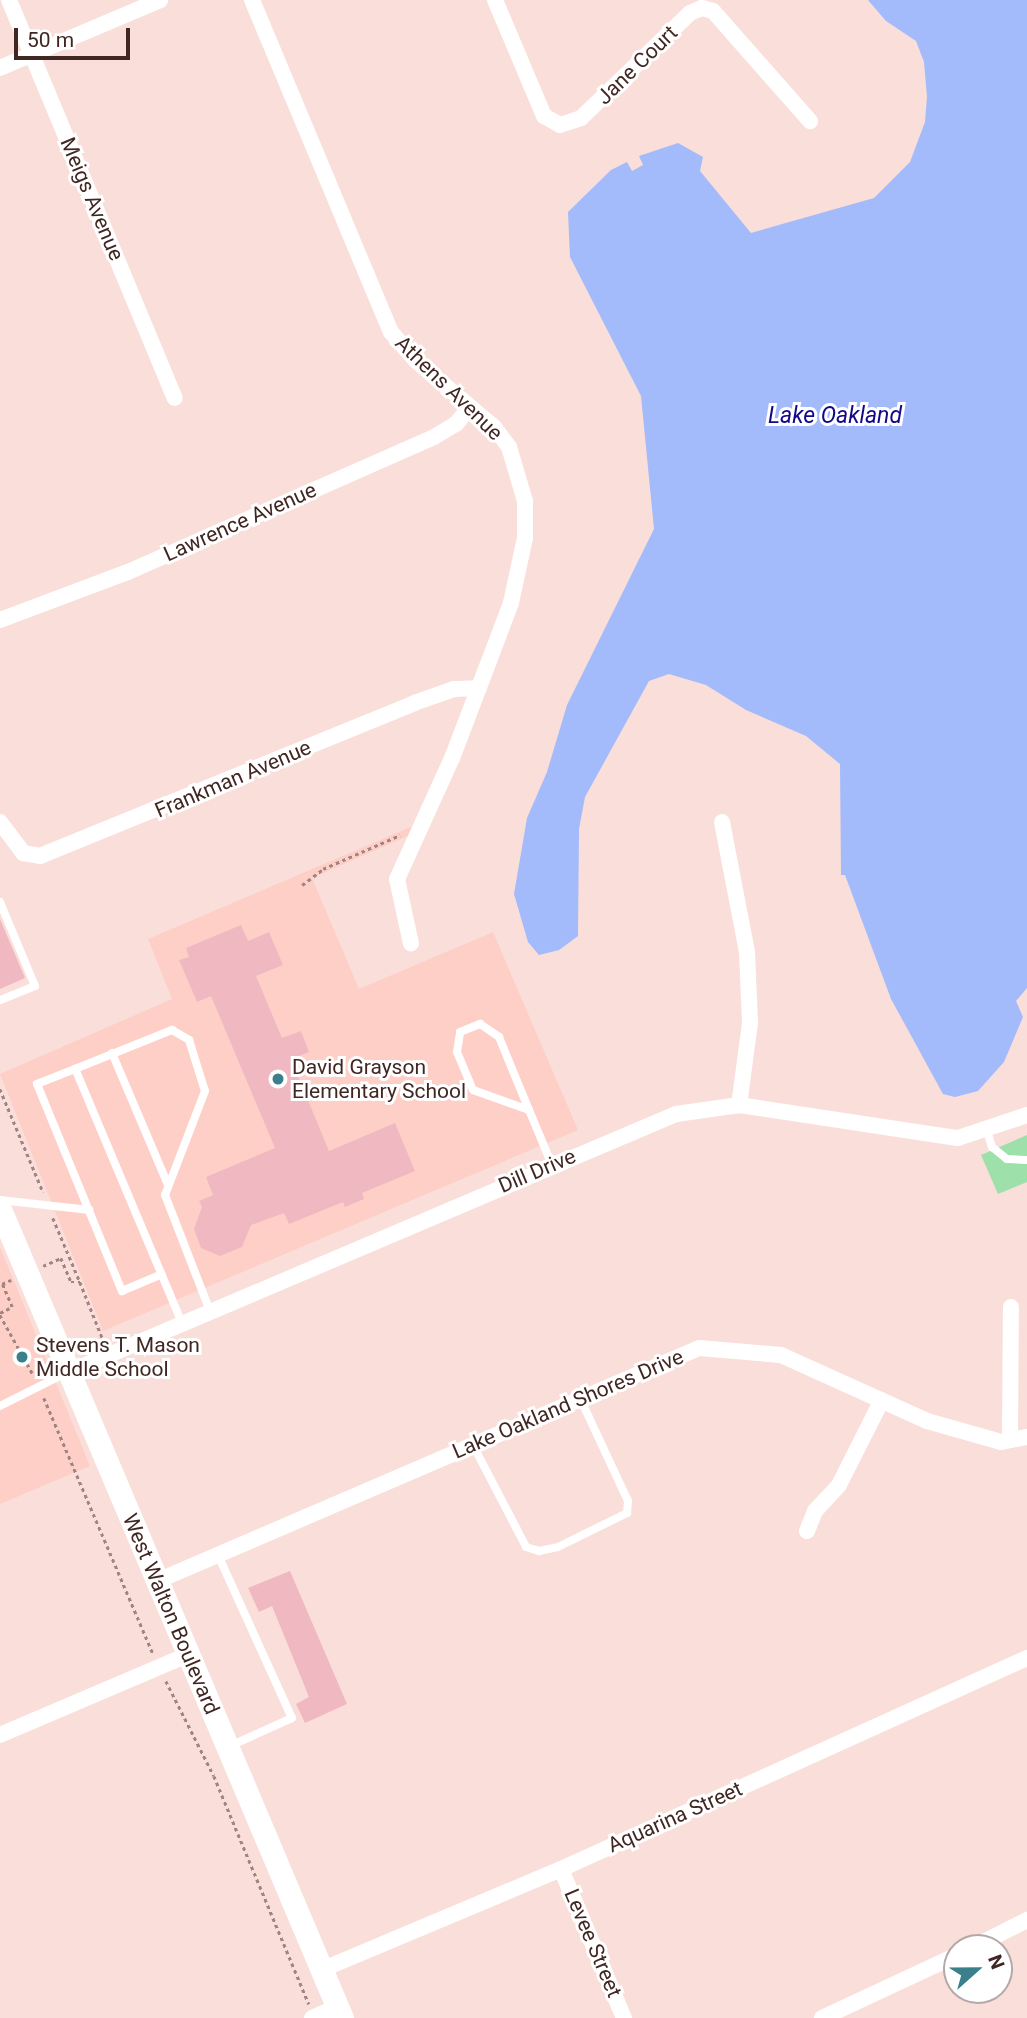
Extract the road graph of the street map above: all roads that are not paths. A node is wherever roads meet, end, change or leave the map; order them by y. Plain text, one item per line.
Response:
1 (9, 0) edge
2 (160, 0) edge
3 (252, 0) edge
4 (495, 0) edge
5 (31, 54) junction
6 (0, 68) edge
7 (810, 121) dead end
8 (175, 398) dead end
9 (470, 407) junction
10 (0, 620) edge
11 (479, 688) junction
12 (0, 822) edge
13 (722, 822) dead end
14 (0, 902) edge
15 (411, 944) dead end
16 (0, 1000) edge
17 (112, 1053) junction
18 (75, 1069) junction
19 (739, 1105) junction
20 (530, 1110) junction
21 (1027, 1115) edge
22 (987, 1131) junction
23 (1027, 1160) edge
24 (552, 1165) junction
25 (168, 1185) junction
26 (0, 1200) edge
27 (0, 1209) edge
28 (89, 1210) junction
29 (162, 1274) junction
30 (1011, 1307) dead end
31 (210, 1311) junction
32 (183, 1323) junction
33 (69, 1372) junction
34 (580, 1398) junction
35 (882, 1400) junction
36 (1, 1401) edge
37 (1027, 1437) edge
38 (1010, 1440) junction
39 (472, 1445) junction
40 (807, 1531) dead end
41 (218, 1555) junction
42 (157, 1581) junction
43 (188, 1655) junction
44 (1027, 1658) edge
45 (0, 1735) edge
46 (227, 1747) junction
47 (561, 1869) junction
48 (1027, 1920) edge
49 (1000, 1934) edge
50 (943, 1962) edge
51 (321, 1970) junction
52 (339, 2012) edge
53 (313, 2017) edge
54 (624, 2018) edge
55 (822, 2018) edge

1 - 5 street, Meigs Avenue
2 - 5 street
3 - 9 street, Athens Avenue
4 - 7 street, Jane Court
5 - 6 street
5 - 8 street, Meigs Avenue
9 - 10 street, Lawrence Avenue
9 - 11 street, Athens Avenue
11 - 12 street, Frankman Avenue
11 - 15 street, Athens Avenue
13 - 19 street
14 - 16 lane
17 - 18 lane
17 - 25 lane
17 - 25 lane
18 - 28 lane
18 - 29 lane
19 - 22 street, Dill Drive
19 - 24 street, Dill Drive
20 - 20 lane
20 - 24 lane
21 - 22 street, Dill Drive
22 - 23 lane
24 - 31 street, Dill Drive
25 - 31 lane
26 - 28 lane
27 - 33 main road, West Walton Boulevard
28 - 29 lane
29 - 32 lane
30 - 38 street
31 - 32 street, Dill Drive
32 - 33 street, Dill Drive
33 - 36 lane
33 - 42 main road, West Walton Boulevard
34 - 35 street, Lake Oakland Shores Drive
34 - 39 street, Lake Oakland Shores Drive
34 - 39 lane
35 - 38 street, Lake Oakland Shores Drive
35 - 40 street
37 - 38 street, Lake Oakland Shores Drive
39 - 41 street, Lake Oakland Shores Drive
41 - 42 street, Lake Oakland Shores Drive
41 - 46 lane
42 - 43 main road, West Walton Boulevard
43 - 45 street
43 - 46 main road, West Walton Boulevard
44 - 47 street, Aquarina Street
46 - 51 main road, West Walton Boulevard
47 - 51 street, Aquarina Street
47 - 54 street, Levee Street
48 - 49 street
50 - 55 street
51 - 52 main road, West Walton Boulevard
52 - 53 street

